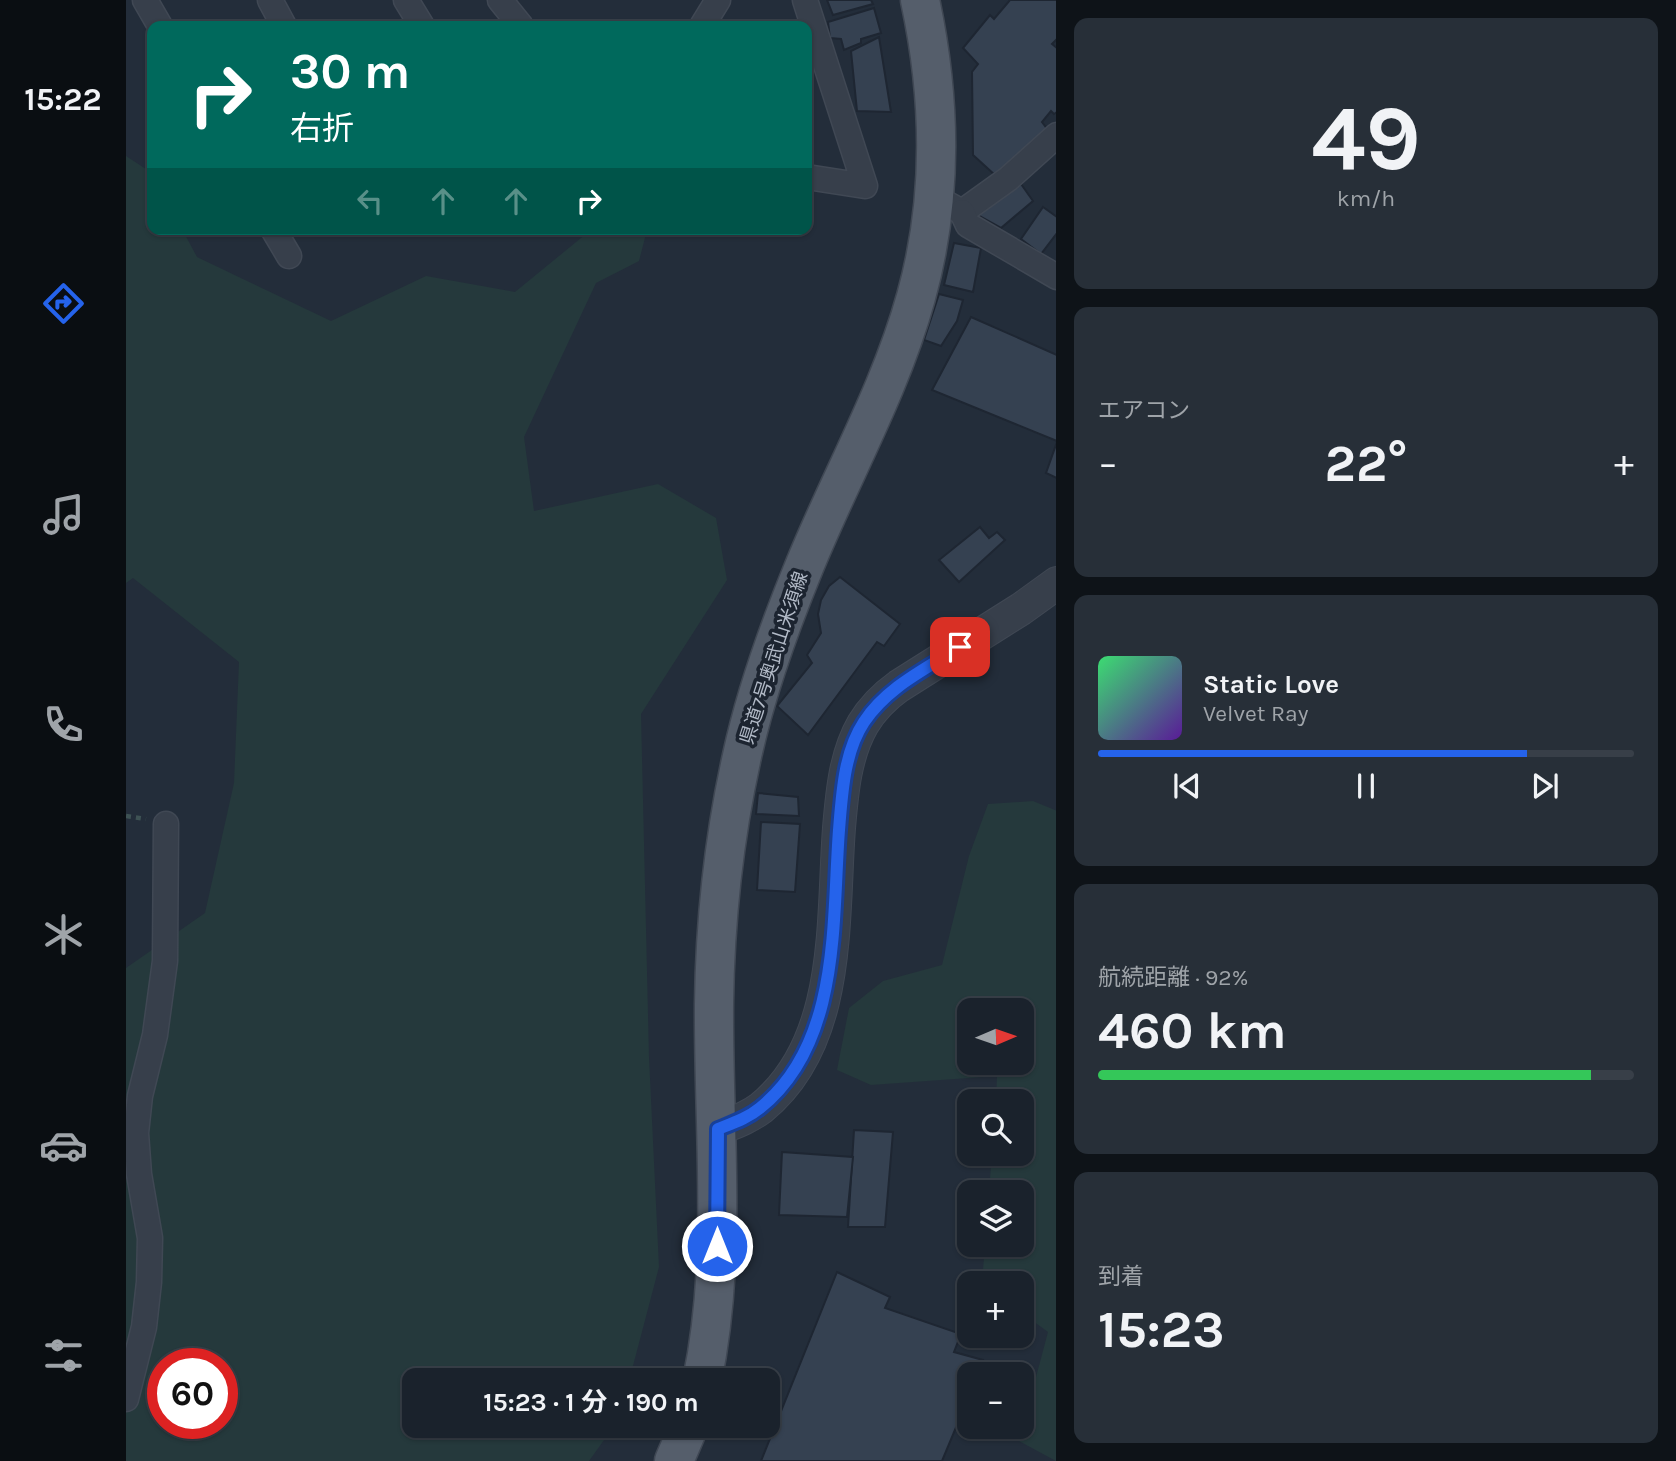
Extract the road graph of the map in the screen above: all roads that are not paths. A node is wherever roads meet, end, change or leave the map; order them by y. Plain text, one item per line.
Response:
1 (145, 0) edge
2 (270, 0) edge
3 (406, 0) edge
4 (500, 0) edge
5 (718, 0) edge
6 (805, 0) edge
7 (919, 0) edge
8 (157, 21) edge
9 (281, 21) edge
10 (419, 21) edge
11 (517, 21) edge
12 (705, 21) edge
13 (812, 21) edge
14 (812, 22) edge
15 (1056, 135) edge
16 (812, 178) edge
17 (949, 204) junction
18 (277, 235) edge
19 (289, 256) dead end
20 (1056, 277) edge
21 (1056, 583) edge
22 (166, 824) dead end
23 (718, 1129) junction
24 (704, 1368) edge
25 (126, 1399) edge
26 (683, 1438) edge
27 (674, 1461) edge

1 - 8 street
2 - 9 street
3 - 10 street
4 - 11 street
5 - 12 street
6 - 13 street
7 - 17 main road, 県道7号奥武山米須線
14 - 16 street
15 - 17 street
17 - 20 street
17 - 23 main road, 県道7号奥武山米須線
18 - 19 street
21 - 23 street
22 - 25 street
23 - 24 main road, 県道7号奥武山米須線
26 - 27 main road

